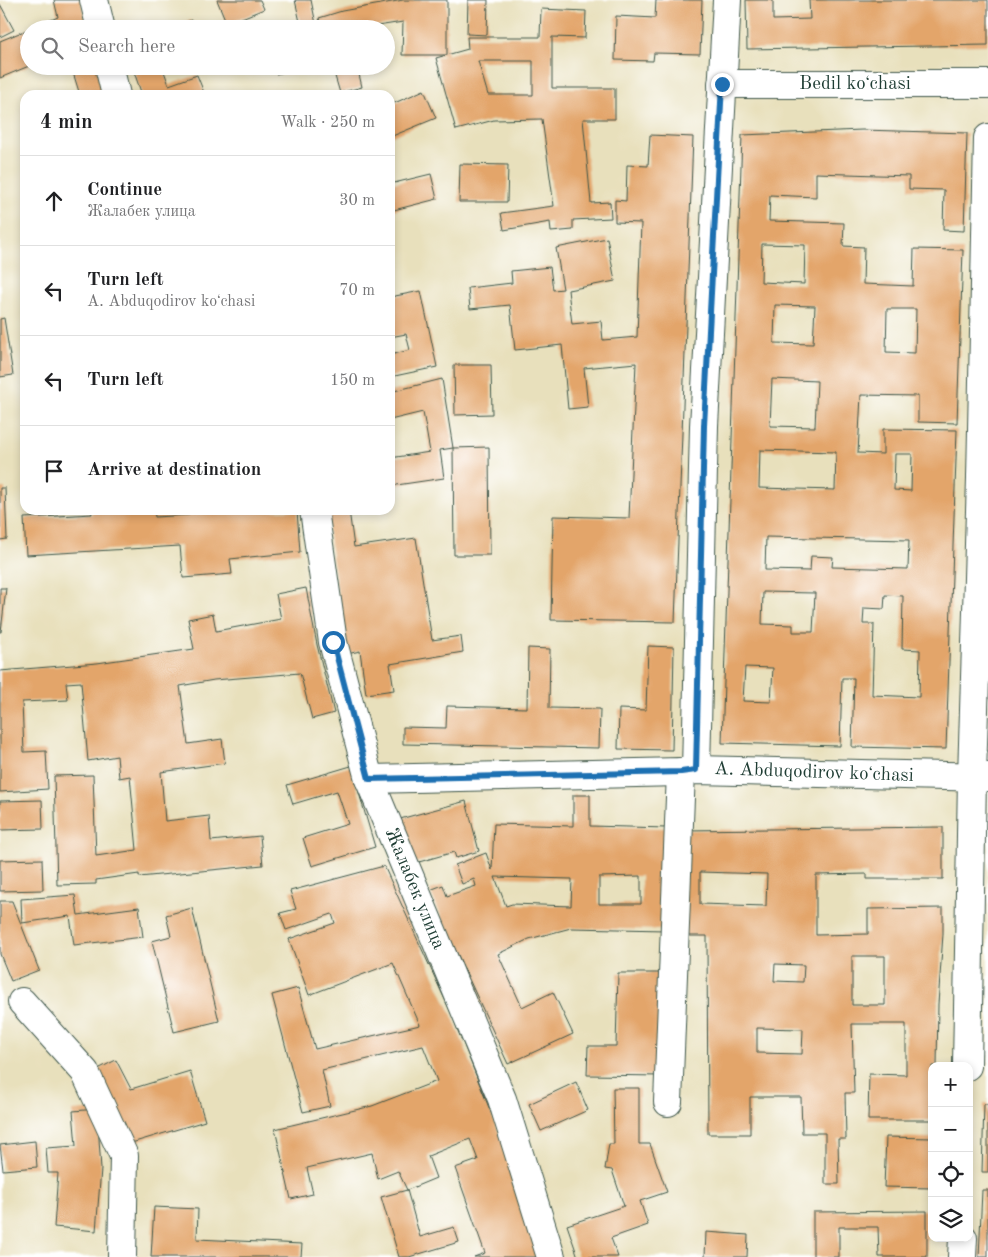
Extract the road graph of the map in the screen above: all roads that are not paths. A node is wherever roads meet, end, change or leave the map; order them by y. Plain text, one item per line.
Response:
1 (94, 0) edge
2 (727, 0) edge
3 (99, 20) edge
4 (111, 75) edge
5 (722, 84) junction
6 (988, 84) edge
7 (115, 90) edge
8 (988, 138) edge
9 (984, 478) edge
10 (315, 515) edge
11 (688, 771) junction
12 (980, 777) edge
13 (369, 779) junction
14 (22, 1002) dead end
15 (967, 1062) edge
16 (973, 1071) edge
17 (988, 1071) edge
18 (668, 1102) dead end
19 (963, 1242) edge
20 (122, 1257) edge
21 (551, 1257) edge
22 (962, 1257) edge

1 - 3 street
2 - 5 street
4 - 7 street
5 - 6 street, Bedil koʻchasi
5 - 11 street
8 - 9 street
9 - 12 street
10 - 13 street, Жалабек улица
11 - 12 street, A. Abduqodirov koʻchasi
11 - 13 street, A. Abduqodirov koʻchasi
11 - 18 street
12 - 15 street
13 - 21 street, Жалабек улица
14 - 20 street
16 - 17 street
19 - 22 street

